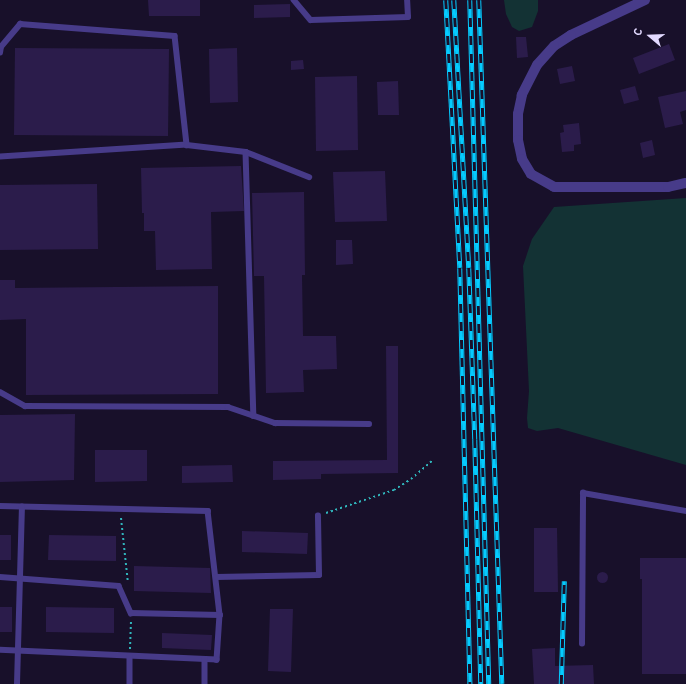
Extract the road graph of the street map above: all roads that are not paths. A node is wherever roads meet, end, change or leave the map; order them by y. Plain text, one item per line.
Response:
1 (294, 0) edge
2 (407, 0) edge
3 (645, 0) edge
4 (0, 53) edge
5 (187, 145) junction
6 (246, 152) junction
7 (0, 157) edge
8 (309, 177) dead end
9 (686, 183) edge
10 (0, 392) edge
11 (254, 416) junction
12 (369, 424) dead end
13 (0, 506) edge
14 (22, 507) junction
15 (686, 511) edge
16 (318, 516) road end
17 (0, 577) edge
18 (216, 577) junction
19 (19, 578) junction
20 (220, 615) junction
21 (582, 644) dead end
22 (0, 650) edge
23 (16, 651) junction
24 (130, 656) junction
25 (205, 659) junction
26 (17, 684) edge
27 (130, 684) edge
28 (205, 684) edge

1 - 2 lane
3 - 9 street
4 - 5 lane
5 - 6 lane
5 - 7 lane
6 - 8 lane
6 - 11 lane
10 - 11 lane
11 - 12 lane
13 - 14 lane
14 - 18 lane
14 - 19 lane
15 - 21 lane
16 - 18 lane
17 - 19 lane
18 - 20 lane
19 - 20 lane
19 - 23 lane
20 - 25 lane
22 - 23 lane
23 - 24 lane
23 - 26 lane
24 - 25 lane
24 - 27 lane
25 - 28 lane

